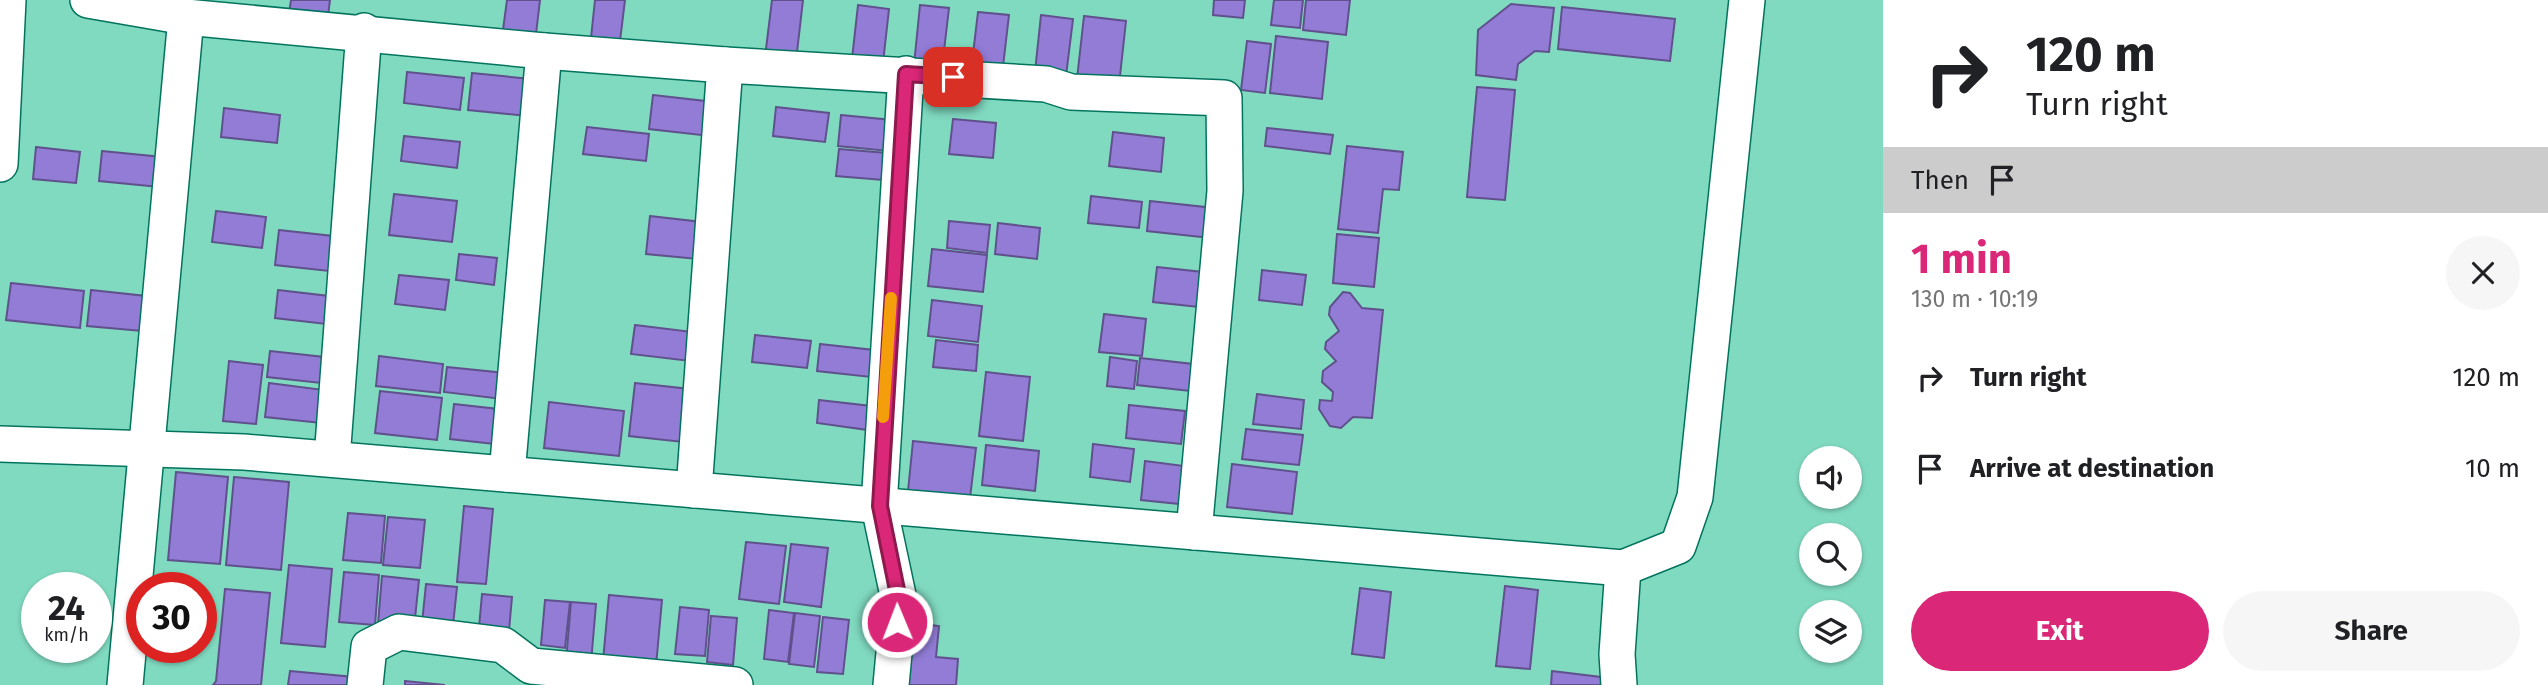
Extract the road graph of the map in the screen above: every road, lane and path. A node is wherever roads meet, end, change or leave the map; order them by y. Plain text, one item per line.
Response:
1 (8, 0) edge
2 (88, 0) edge
3 (1747, 0) edge
4 (186, 17) junction
5 (364, 31) junction
6 (544, 51) junction
7 (725, 65) junction
8 (906, 74) junction
9 (0, 164) edge
10 (0, 444) edge
11 (148, 448) junction
12 (332, 459) junction
13 (507, 474) junction
14 (694, 490) junction
15 (880, 506) junction
16 (1194, 532) junction
17 (1623, 569) junction
18 (530, 676) edge
19 (719, 684) edge
20 (125, 685) edge
21 (365, 685) edge
22 (891, 685) edge
23 (1619, 685) edge

1 - 9 street
2 - 4 street
3 - 17 street
4 - 5 street
4 - 11 street
5 - 6 street
5 - 12 street
6 - 7 street
6 - 13 street
7 - 8 street
7 - 14 street
8 - 15 street
8 - 16 street
10 - 11 street
11 - 12 street
11 - 20 street
12 - 13 street
13 - 14 street
14 - 15 street
15 - 16 street
15 - 22 street
16 - 17 street
17 - 23 street
18 - 19 street
18 - 21 street

